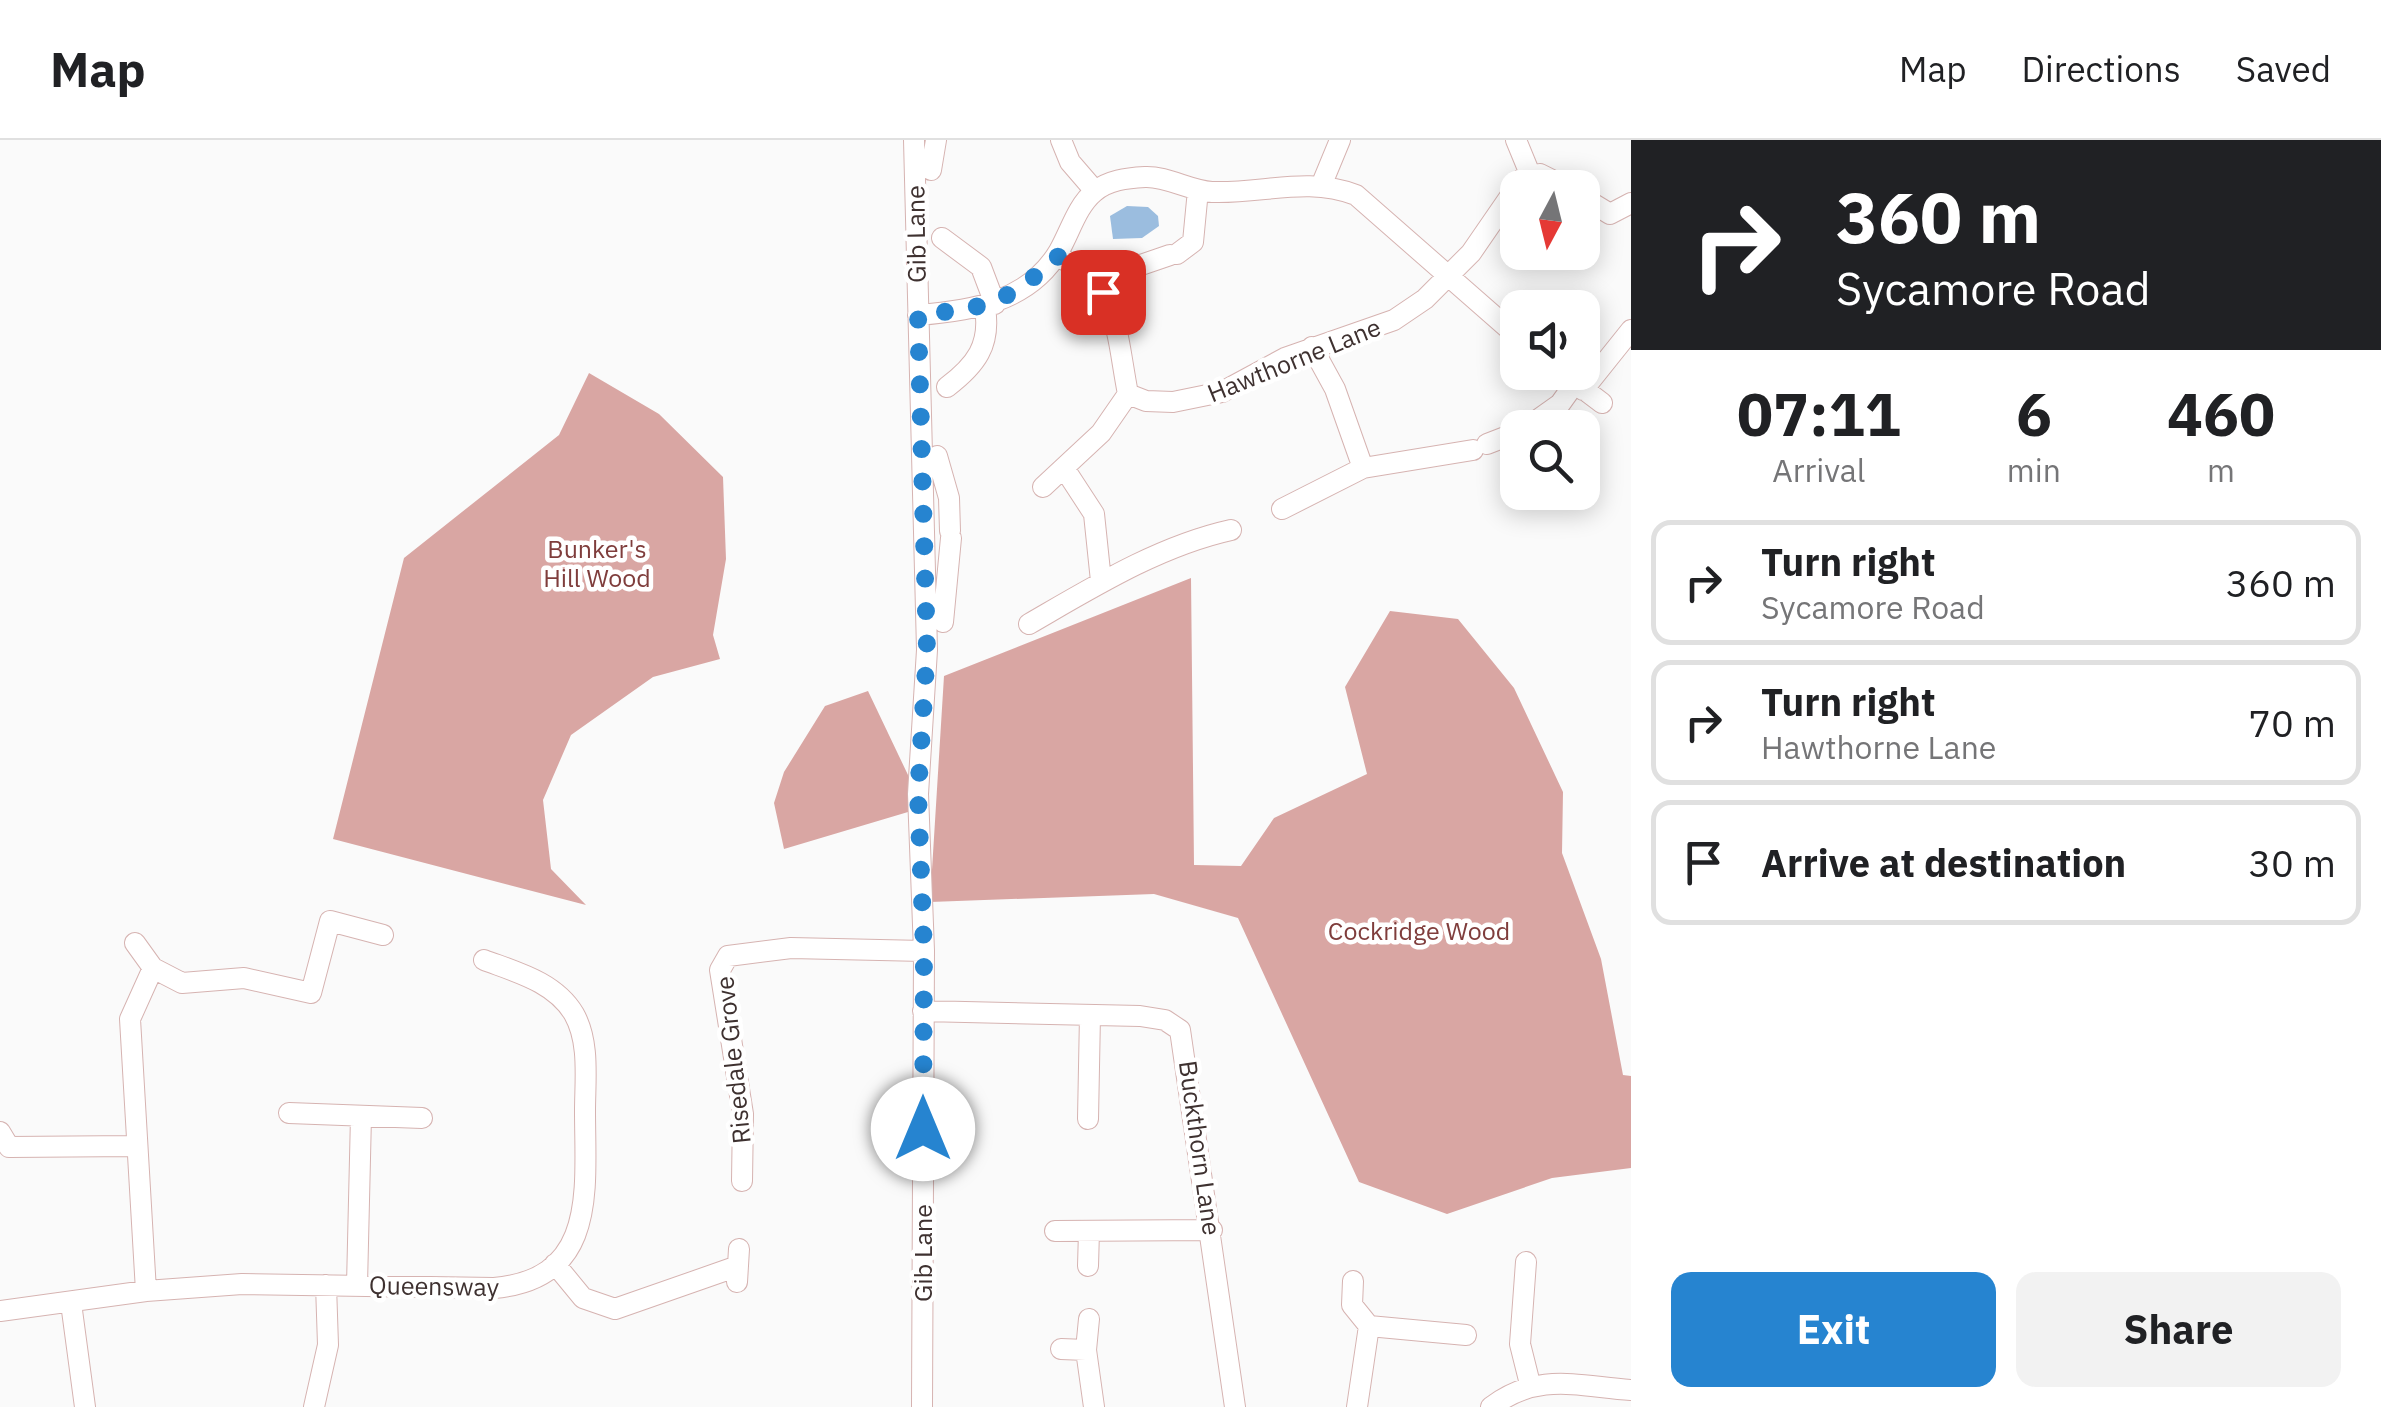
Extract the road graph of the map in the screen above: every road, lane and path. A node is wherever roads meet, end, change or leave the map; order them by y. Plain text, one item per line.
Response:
1 (1061, 140) edge
2 (1340, 140) edge
3 (914, 142) edge
4 (936, 142) edge
5 (1518, 143) edge
6 (931, 170) dead end
7 (1528, 170) edge
8 (1322, 186) junction
9 (1198, 190) junction
10 (1095, 191) junction
11 (1631, 202) edge
12 (1600, 208) edge
13 (1500, 211) edge
14 (942, 238) dead end
15 (1057, 256) junction
16 (1446, 278) junction
17 (1094, 281) junction
18 (990, 306) junction
19 (918, 314) junction
20 (1500, 322) edge
21 (1631, 330) edge
22 (1312, 347) junction
23 (1600, 358) edge
24 (947, 387) dead end
25 (1568, 390) edge
26 (1584, 390) edge
27 (1128, 394) junction
28 (1602, 403) dead end
29 (1552, 410) edge
30 (1500, 439) edge
31 (938, 456) dead end
32 (1064, 468) junction
33 (1363, 468) junction
34 (1043, 487) dead end
35 (949, 498) junction
36 (925, 501) junction
37 (1282, 510) dead end
38 (1231, 530) dead end
39 (936, 564) junction
40 (1092, 586) junction
41 (943, 622) dead end
42 (1029, 624) dead end
43 (383, 935) dead end
44 (135, 943) dead end
45 (924, 951) junction
46 (483, 961) dead end
47 (153, 968) junction
48 (923, 1011) junction
49 (1090, 1015) junction
50 (289, 1113) dead end
51 (361, 1116) junction
52 (422, 1118) dead end
53 (1088, 1119) dead end
54 (0, 1132) edge
55 (135, 1146) junction
56 (742, 1182) dead end
57 (1055, 1230) dead end
58 (1212, 1230) junction
59 (1089, 1232) junction
60 (1526, 1262) dead end
61 (555, 1264) junction
62 (738, 1266) dead end
63 (1088, 1266) dead end
64 (1353, 1281) dead end
65 (326, 1285) junction
66 (357, 1286) junction
67 (146, 1291) junction
68 (71, 1304) junction
69 (0, 1311) edge
70 (1089, 1319) dead end
71 (1370, 1326) junction
72 (1466, 1335) dead end
73 (1061, 1349) dead end
74 (1086, 1350) junction
75 (1530, 1384) junction
76 (1631, 1390) edge
77 (86, 1407) edge
78 (314, 1407) edge
79 (922, 1407) edge
80 (1094, 1407) edge
81 (1236, 1407) edge
82 (1357, 1407) edge
83 (1491, 1407) edge

1 - 10 street
2 - 8 street
3 - 4 street
3 - 19 street, Gib Lane
4 - 6 street
5 - 7 street
8 - 9 street
8 - 16 street
9 - 10 street
9 - 17 street
10 - 15 street
11 - 12 street
13 - 16 street, Hawthorne Lane
14 - 18 street
15 - 17 street
15 - 18 street
16 - 20 street
16 - 22 street, Hawthorne Lane
17 - 27 street
18 - 19 street
18 - 24 street
19 - 36 street, Gib Lane
21 - 23 street
22 - 27 street, Hawthorne Lane
22 - 33 street
25 - 29 street
26 - 28 street
27 - 32 street
30 - 33 street
31 - 35 street
32 - 34 street
32 - 40 street
33 - 37 street
35 - 36 street
35 - 39 street
36 - 39 street, Gib Lane
38 - 40 street
39 - 41 street
39 - 45 street, Gib Lane
40 - 42 street
43 - 47 street
44 - 47 street
45 - 48 street, Gib Lane
45 - 56 street, Risedale Grove
46 - 61 street
47 - 55 street
48 - 49 street, Buckthorn Lane
48 - 79 street, Gib Lane
49 - 53 street
49 - 58 street, Buckthorn Lane
50 - 51 street
51 - 52 street
51 - 66 street
54 - 55 street
55 - 67 street
57 - 59 street
58 - 59 street
58 - 81 street, Buckthorn Lane
59 - 63 street
60 - 75 street
61 - 62 street
61 - 66 street, Queensway
64 - 71 street
65 - 66 street, Queensway
65 - 67 street, Queensway
65 - 78 street
67 - 68 street, Queensway
68 - 69 street, Queensway
68 - 77 street
70 - 74 street
71 - 72 street
71 - 82 street
73 - 74 street
74 - 80 street
75 - 76 street
75 - 83 street

